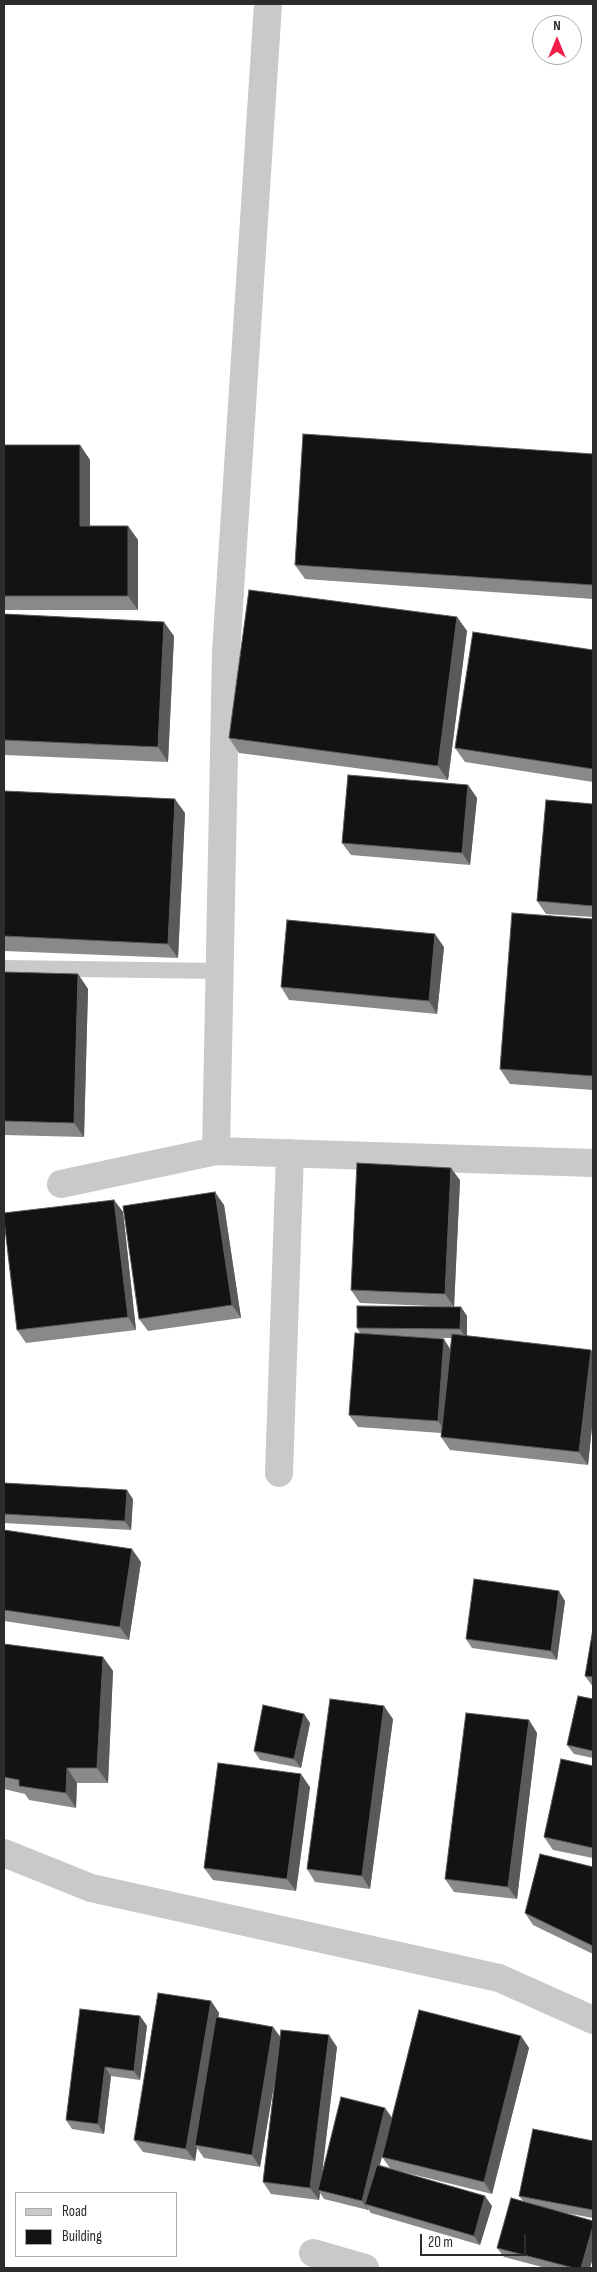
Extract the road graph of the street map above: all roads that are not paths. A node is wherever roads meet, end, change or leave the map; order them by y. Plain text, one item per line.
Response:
1 (268, 4) edge
2 (4, 968) edge
3 (219, 971) junction
4 (216, 1151) junction
5 (290, 1153) junction
6 (593, 1163) edge
7 (61, 1184) dead end
8 (279, 1473) dead end
9 (4, 1853) edge
10 (593, 2020) edge
11 (313, 2254) dead end
12 (365, 2268) edge

1 - 3 street
2 - 3 lane
3 - 4 street
4 - 5 street
4 - 7 street
5 - 6 street
5 - 8 street
9 - 10 street
11 - 12 street

